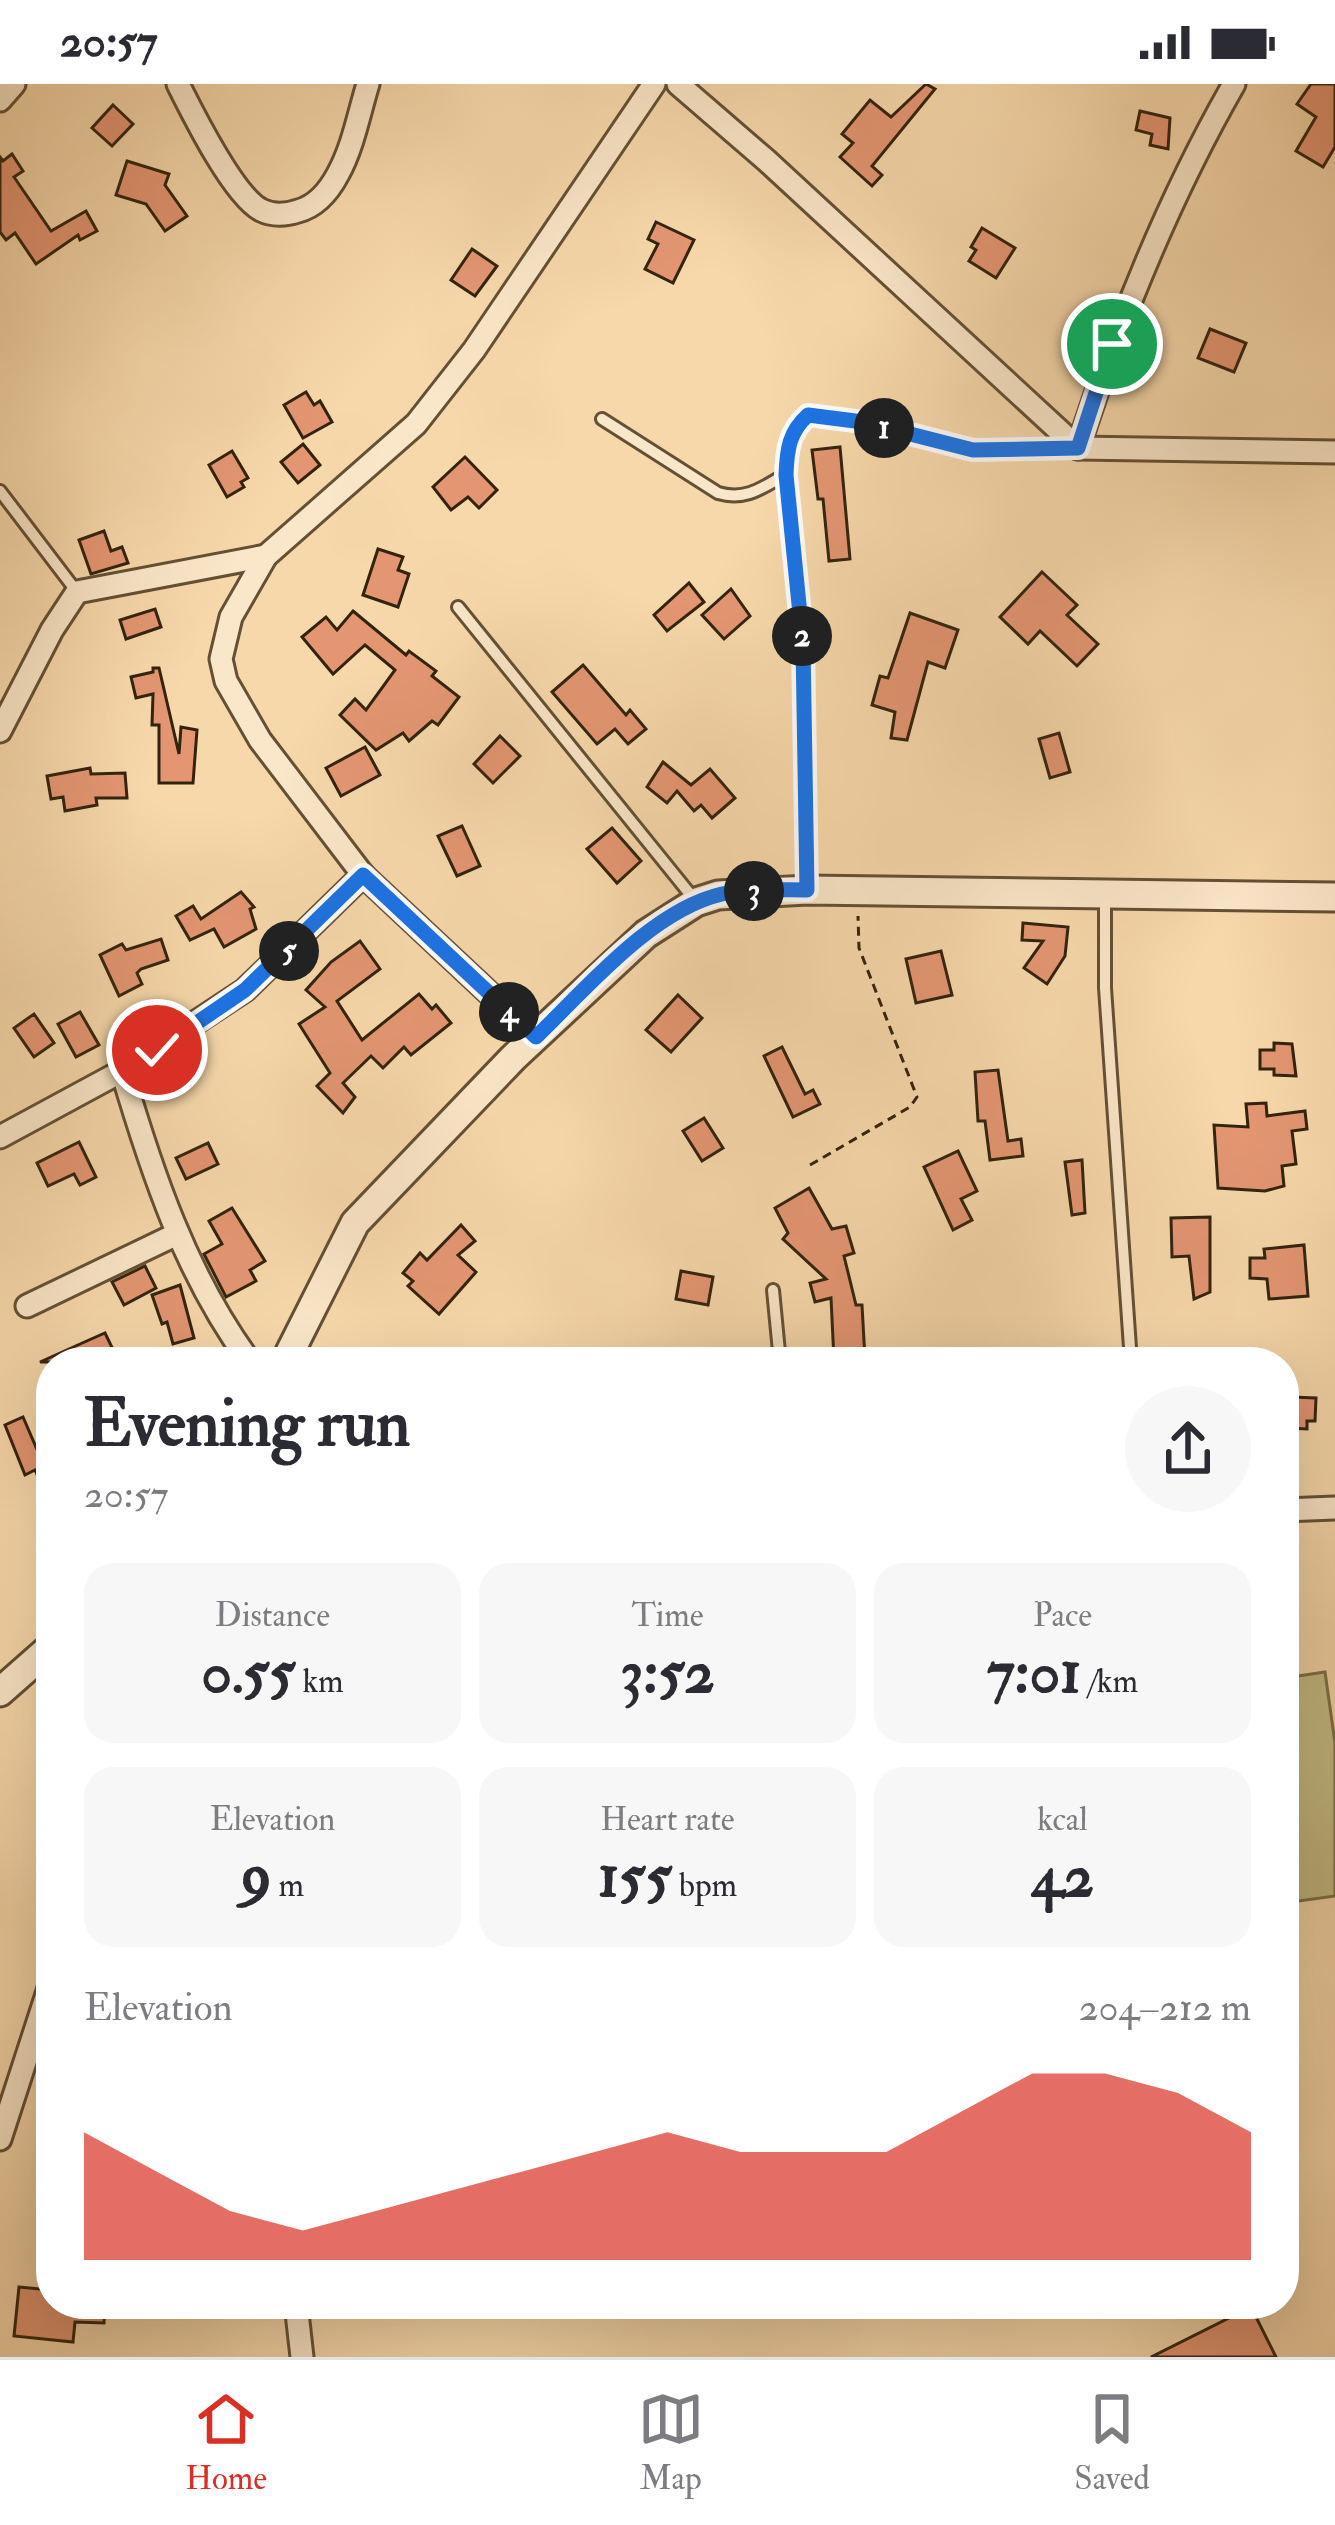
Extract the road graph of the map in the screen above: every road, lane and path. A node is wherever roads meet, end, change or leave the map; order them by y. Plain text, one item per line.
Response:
1 (14, 84) edge
2 (178, 84) edge
3 (368, 84) edge
4 (653, 84) edge
5 (678, 84) edge
6 (1224, 89) edge
7 (0, 100) edge
8 (602, 418) dead end
9 (1078, 448) junction
10 (1335, 452) edge
11 (786, 475) junction
12 (0, 491) edge
13 (266, 556) junction
14 (77, 592) junction
15 (458, 607) dead end
16 (0, 731) edge
17 (363, 875) junction
18 (807, 890) junction
19 (858, 890) junction
20 (1105, 893) junction
21 (1335, 898) edge
22 (696, 902) junction
23 (536, 1037) junction
24 (122, 1070) junction
25 (0, 1137) edge
26 (810, 1166) dead end
27 (177, 1234) junction
28 (773, 1290) dead end
29 (27, 1306) dead end
30 (240, 1347) edge
31 (293, 1347) edge
32 (779, 1347) edge
33 (1131, 1347) edge
34 (1335, 1508) edge
35 (1299, 1509) edge
36 (36, 1660) edge
37 (0, 1692) edge
38 (36, 2028) edge
39 (0, 2139) edge
40 (298, 2319) edge
41 (302, 2357) edge

1 - 7 street
2 - 3 street
4 - 13 street
5 - 9 street
6 - 9 street
8 - 11 lane
9 - 10 street
9 - 11 lane
11 - 18 lane
12 - 14 lane
13 - 14 street
13 - 17 street
14 - 16 street
15 - 22 lane
17 - 23 street
17 - 24 street
18 - 19 street
18 - 22 street
19 - 20 street
19 - 26 path
20 - 21 street
20 - 33 lane
22 - 23 street
23 - 31 street
24 - 25 street
24 - 27 street
27 - 29 street
27 - 30 street
28 - 32 lane
34 - 35 street
36 - 37 street
38 - 39 street
40 - 41 street

